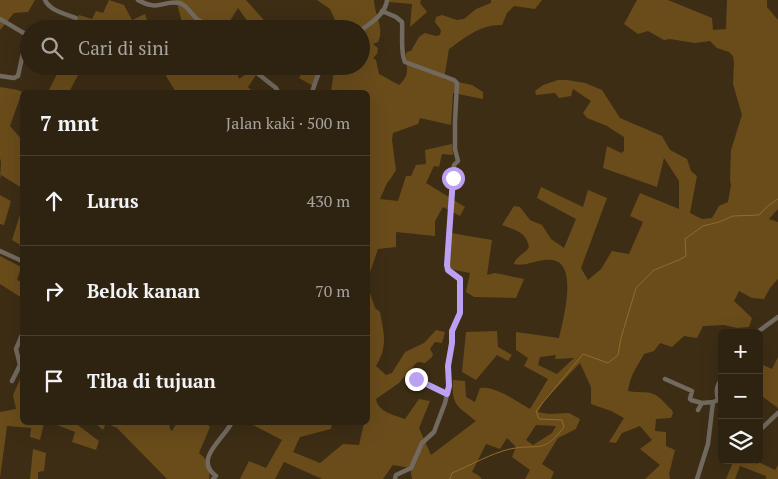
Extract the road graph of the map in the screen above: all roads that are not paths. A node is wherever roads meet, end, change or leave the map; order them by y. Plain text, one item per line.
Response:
1 (45, 0) edge
2 (138, 0) edge
3 (387, 0) edge
4 (382, 11) junction
5 (76, 18) dead end
6 (0, 19) edge
7 (199, 20) edge
8 (370, 25) edge
9 (20, 31) edge
10 (20, 67) edge
11 (259, 75) edge
12 (318, 75) edge
13 (0, 76) edge
14 (277, 90) edge
15 (313, 90) edge
16 (0, 251) edge
17 (20, 260) edge
18 (778, 317) edge
19 (762, 329) edge
20 (20, 340) edge
21 (20, 365) edge
22 (20, 365) edge
23 (416, 379) dead end
24 (665, 379) dead end
25 (12, 381) dead end
26 (447, 394) junction
27 (718, 401) edge
28 (702, 402) junction
29 (713, 402) junction
30 (698, 410) dead end
31 (778, 413) edge
32 (230, 425) edge
33 (763, 427) edge
34 (215, 478) edge
35 (221, 479) edge
36 (396, 479) edge
37 (697, 479) edge

1 - 5 street
2 - 7 street
3 - 4 street
4 - 8 street
4 - 26 street
6 - 9 street
10 - 13 street
11 - 14 street
12 - 15 street
16 - 17 street
18 - 19 street
20 - 22 street
21 - 25 street
23 - 26 street
24 - 28 street
26 - 36 street
27 - 29 street
28 - 29 street
28 - 30 street
29 - 37 street
31 - 33 street
32 - 34 street
34 - 35 street

